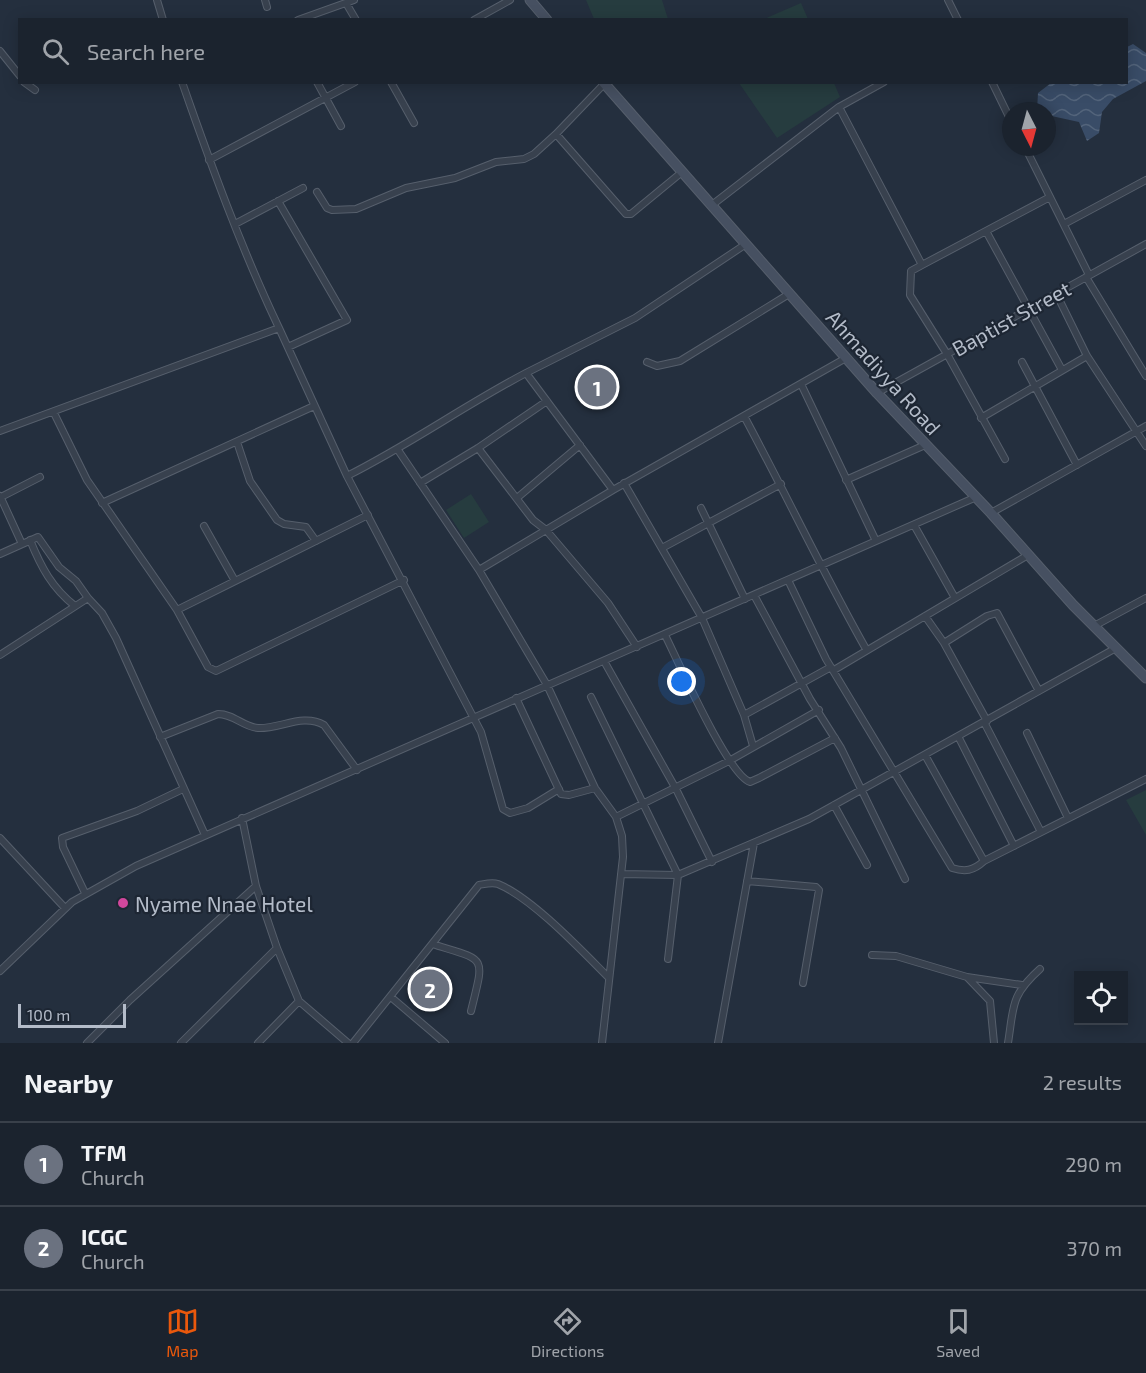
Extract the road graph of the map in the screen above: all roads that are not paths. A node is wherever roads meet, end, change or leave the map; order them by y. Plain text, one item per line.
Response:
1 (158, 0) edge
2 (354, 0) edge
3 (510, 0) edge
4 (530, 0) edge
5 (948, 0) edge
6 (346, 3) junction
7 (333, 4) edge
8 (162, 18) edge
9 (302, 18) edge
10 (355, 18) edge
11 (478, 18) edge
12 (545, 18) edge
13 (957, 18) edge
14 (0, 51) edge
15 (18, 74) edge
16 (27, 84) edge
17 (183, 84) edge
18 (318, 84) edge
19 (351, 84) edge
20 (392, 84) edge
21 (603, 84) edge
22 (605, 84) edge
23 (880, 84) edge
24 (993, 84) edge
25 (35, 90) dead end
26 (325, 98) junction
27 (1002, 102) edge
28 (839, 107) junction
29 (414, 123) dead end
30 (341, 126) dead end
31 (556, 134) junction
32 (1030, 156) edge
33 (209, 160) junction
34 (682, 172) junction
35 (1146, 180) edge
36 (303, 188) dead end
37 (317, 192) dead end
38 (1050, 197) junction
39 (278, 201) junction
40 (712, 206) junction
41 (235, 224) junction
42 (1064, 224) junction
43 (986, 231) junction
44 (746, 244) junction
45 (1146, 244) edge
46 (922, 265) junction
47 (1087, 276) junction
48 (1056, 293) junction
49 (789, 294) junction
50 (1029, 308) junction
51 (279, 328) junction
52 (288, 347) junction
53 (947, 354) junction
54 (1087, 356) junction
55 (846, 358) junction
56 (1022, 362) dead end
57 (647, 363) dead end
58 (1062, 370) junction
59 (526, 373) junction
60 (1146, 376) edge
61 (801, 384) junction
62 (1036, 386) junction
63 (877, 393) junction
64 (547, 401) junction
65 (314, 406) junction
66 (54, 412) junction
67 (744, 416) junction
68 (981, 418) junction
69 (1146, 426) edge
70 (1138, 430) junction
71 (0, 431) edge
72 (237, 442) junction
73 (580, 445) junction
74 (925, 445) junction
75 (1146, 446) edge
76 (478, 448) junction
77 (398, 450) junction
78 (1005, 459) dead end
79 (1077, 465) junction
80 (347, 476) junction
81 (40, 477) dead end
82 (846, 480) junction
83 (420, 483) junction
84 (624, 483) junction
85 (781, 484) junction
86 (613, 490) junction
87 (0, 497) edge
88 (517, 498) junction
89 (974, 498) junction
90 (102, 503) junction
91 (701, 508) dead end
92 (991, 513) junction
93 (368, 515) junction
94 (708, 523) junction
95 (914, 525) junction
96 (204, 526) dead end
97 (546, 530) junction
98 (30, 540) junction
99 (316, 541) junction
100 (876, 541) junction
101 (22, 544) junction
102 (662, 548) junction
103 (0, 554) edge
104 (1028, 555) junction
105 (819, 566) junction
106 (479, 570) junction
107 (404, 580) junction
108 (788, 580) junction
109 (235, 582) junction
110 (754, 595) junction
111 (88, 598) junction
112 (745, 598) junction
113 (955, 598) junction
114 (1146, 598) edge
115 (75, 606) junction
116 (177, 610) junction
117 (925, 616) junction
118 (702, 618) junction
119 (1094, 626) junction
120 (665, 635) junction
121 (944, 643) junction
122 (637, 647) junction
123 (1116, 648) junction
124 (866, 650) junction
125 (0, 655) edge
126 (604, 661) junction
127 (832, 668) junction
128 (1146, 678) edge
129 (802, 684) junction
130 (547, 685) junction
131 (1039, 691) junction
132 (591, 697) dead end
133 (516, 698) junction
134 (819, 710) junction
135 (744, 715) junction
136 (471, 717) junction
137 (985, 721) junction
138 (1027, 733) dead end
139 (958, 736) junction
140 (160, 737) junction
141 (835, 738) junction
142 (753, 746) junction
143 (925, 756) junction
144 (729, 761) junction
145 (357, 770) junction
146 (894, 772) junction
147 (1146, 779) edge
148 (595, 788) junction
149 (183, 789) junction
150 (559, 789) junction
151 (676, 789) junction
152 (862, 789) junction
153 (645, 804) junction
154 (834, 805) junction
155 (616, 816) junction
156 (242, 818) junction
157 (1068, 818) junction
158 (1041, 832) junction
159 (205, 835) junction
160 (0, 838) edge
161 (754, 843) junction
162 (1014, 846) junction
163 (984, 861) junction
164 (712, 862) junction
165 (867, 865) dead end
166 (621, 874) junction
167 (678, 875) junction
168 (905, 879) dead end
169 (747, 880) junction
170 (256, 886) junction
171 (85, 893) junction
172 (65, 908) junction
173 (432, 944) junction
174 (277, 948) junction
175 (872, 955) dead end
176 (668, 959) dead end
177 (1, 968) edge
178 (1040, 969) dead end
179 (609, 977) junction
180 (967, 977) junction
181 (803, 983) dead end
182 (1022, 985) junction
183 (392, 998) junction
184 (299, 1001) junction
185 (471, 1011) dead end
186 (87, 1043) edge
187 (181, 1043) edge
188 (258, 1043) edge
189 (348, 1043) edge
190 (353, 1043) edge
191 (445, 1043) edge
192 (602, 1043) edge
193 (718, 1043) edge
194 (994, 1043) edge
195 (1008, 1043) edge

1 - 8 street
2 - 6 street
3 - 11 street
4 - 12 street
5 - 13 street
6 - 7 street
6 - 10 street
7 - 9 street
14 - 15 street
16 - 25 street
17 - 33 street
18 - 26 street
19 - 26 street
20 - 29 street
21 - 31 street
22 - 34 street, Ahmadiyya Road
23 - 28 street
24 - 27 street
26 - 30 street
26 - 33 street
28 - 40 street
28 - 46 street
31 - 34 street
31 - 37 street
32 - 38 street
33 - 41 street
34 - 40 street, Ahmadiyya Road
35 - 42 street
36 - 39 street
38 - 42 street
38 - 43 street
39 - 41 street
39 - 52 street
40 - 44 street, Ahmadiyya Road
41 - 51 street
42 - 47 street
43 - 46 street
43 - 50 street
44 - 49 street, Ahmadiyya Road
44 - 59 street
45 - 47 street, Baptist Street
46 - 53 street
47 - 48 street, Baptist Street
47 - 60 street
48 - 50 street, Baptist Street
48 - 54 street
49 - 55 street, Ahmadiyya Road
49 - 57 street
50 - 53 street, Baptist Street
50 - 58 street
51 - 52 street
51 - 66 street
52 - 65 street
53 - 63 street, Baptist Street
53 - 68 street
54 - 58 street
54 - 70 street
55 - 61 street
55 - 63 street, Ahmadiyya Road
56 - 62 street
58 - 62 street
59 - 64 street
59 - 77 street
61 - 67 street
61 - 82 street
62 - 68 street
62 - 79 street
63 - 74 street, Ahmadiyya Road
64 - 73 street
64 - 76 street
65 - 72 street
65 - 80 street
66 - 71 street
66 - 90 street
67 - 84 street
67 - 85 street
68 - 78 street
69 - 70 street
70 - 75 street
70 - 79 street
72 - 90 street
72 - 99 street
73 - 86 street
73 - 88 street
74 - 82 street
74 - 89 street, Ahmadiyya Road
76 - 83 street
76 - 88 street
77 - 80 street
77 - 83 street
79 - 92 street
80 - 93 street
81 - 87 street
82 - 100 street
83 - 106 street
84 - 86 street
84 - 102 street
85 - 94 street
85 - 105 street
86 - 97 street
87 - 101 street
88 - 97 street
89 - 92 street, Ahmadiyya Road
89 - 95 street
90 - 116 street
91 - 94 street
92 - 104 street, Ahmadiyya Road
93 - 99 street
93 - 107 street
94 - 102 street
94 - 112 street
95 - 100 street
95 - 113 street
96 - 109 street
97 - 106 street
97 - 122 street
98 - 101 street
98 - 111 street
98 - 115 street
99 - 109 street
100 - 105 street
101 - 103 street
102 - 118 street
104 - 113 street
104 - 119 street, Ahmadiyya Road
105 - 108 street
105 - 124 street
106 - 130 street
107 - 116 street
107 - 136 street
108 - 110 street
108 - 127 street
109 - 116 street
110 - 112 street
110 - 129 street
111 - 115 street
111 - 140 street
112 - 118 street
113 - 117 street
114 - 119 street
115 - 125 street
117 - 121 street
117 - 124 street
118 - 120 street
118 - 135 street
119 - 123 street, Ahmadiyya Road
120 - 122 street
120 - 144 street
121 - 131 street
121 - 137 street
122 - 126 street
123 - 128 street, Ahmadiyya Road
123 - 131 street
124 - 127 street
126 - 130 street
126 - 151 street
127 - 129 street
127 - 146 street
129 - 134 street
129 - 135 street
130 - 133 street
130 - 148 street
131 - 137 street
132 - 153 street
133 - 136 street
133 - 150 street
134 - 141 street
134 - 142 street
135 - 142 street
136 - 145 street
136 - 150 street
137 - 139 street
137 - 158 street
138 - 157 street
139 - 143 street
139 - 162 street
140 - 145 street
140 - 149 street
141 - 144 street
141 - 152 street
142 - 144 street
143 - 146 street
143 - 163 street
144 - 151 street
145 - 156 street
146 - 152 street
146 - 163 street
147 - 157 street
148 - 150 street
148 - 155 street
149 - 159 street
149 - 171 street
151 - 153 street
151 - 164 street
152 - 154 street
152 - 168 street
153 - 155 street
153 - 167 street
154 - 161 street
154 - 165 street
155 - 166 street
156 - 159 street
156 - 170 street
157 - 158 street
158 - 162 street
159 - 171 street
160 - 172 street
161 - 164 street
161 - 169 street
162 - 163 street
164 - 167 street
166 - 167 street
166 - 179 street
167 - 176 street
169 - 181 street
169 - 193 street
170 - 174 street
170 - 186 street
171 - 172 street
172 - 177 street
173 - 179 street
173 - 183 street
173 - 185 street
174 - 184 street
174 - 187 street
175 - 180 street
178 - 182 street
179 - 192 street
180 - 182 street
180 - 194 street
182 - 195 street
183 - 190 street
183 - 191 street
184 - 188 street
184 - 189 street

